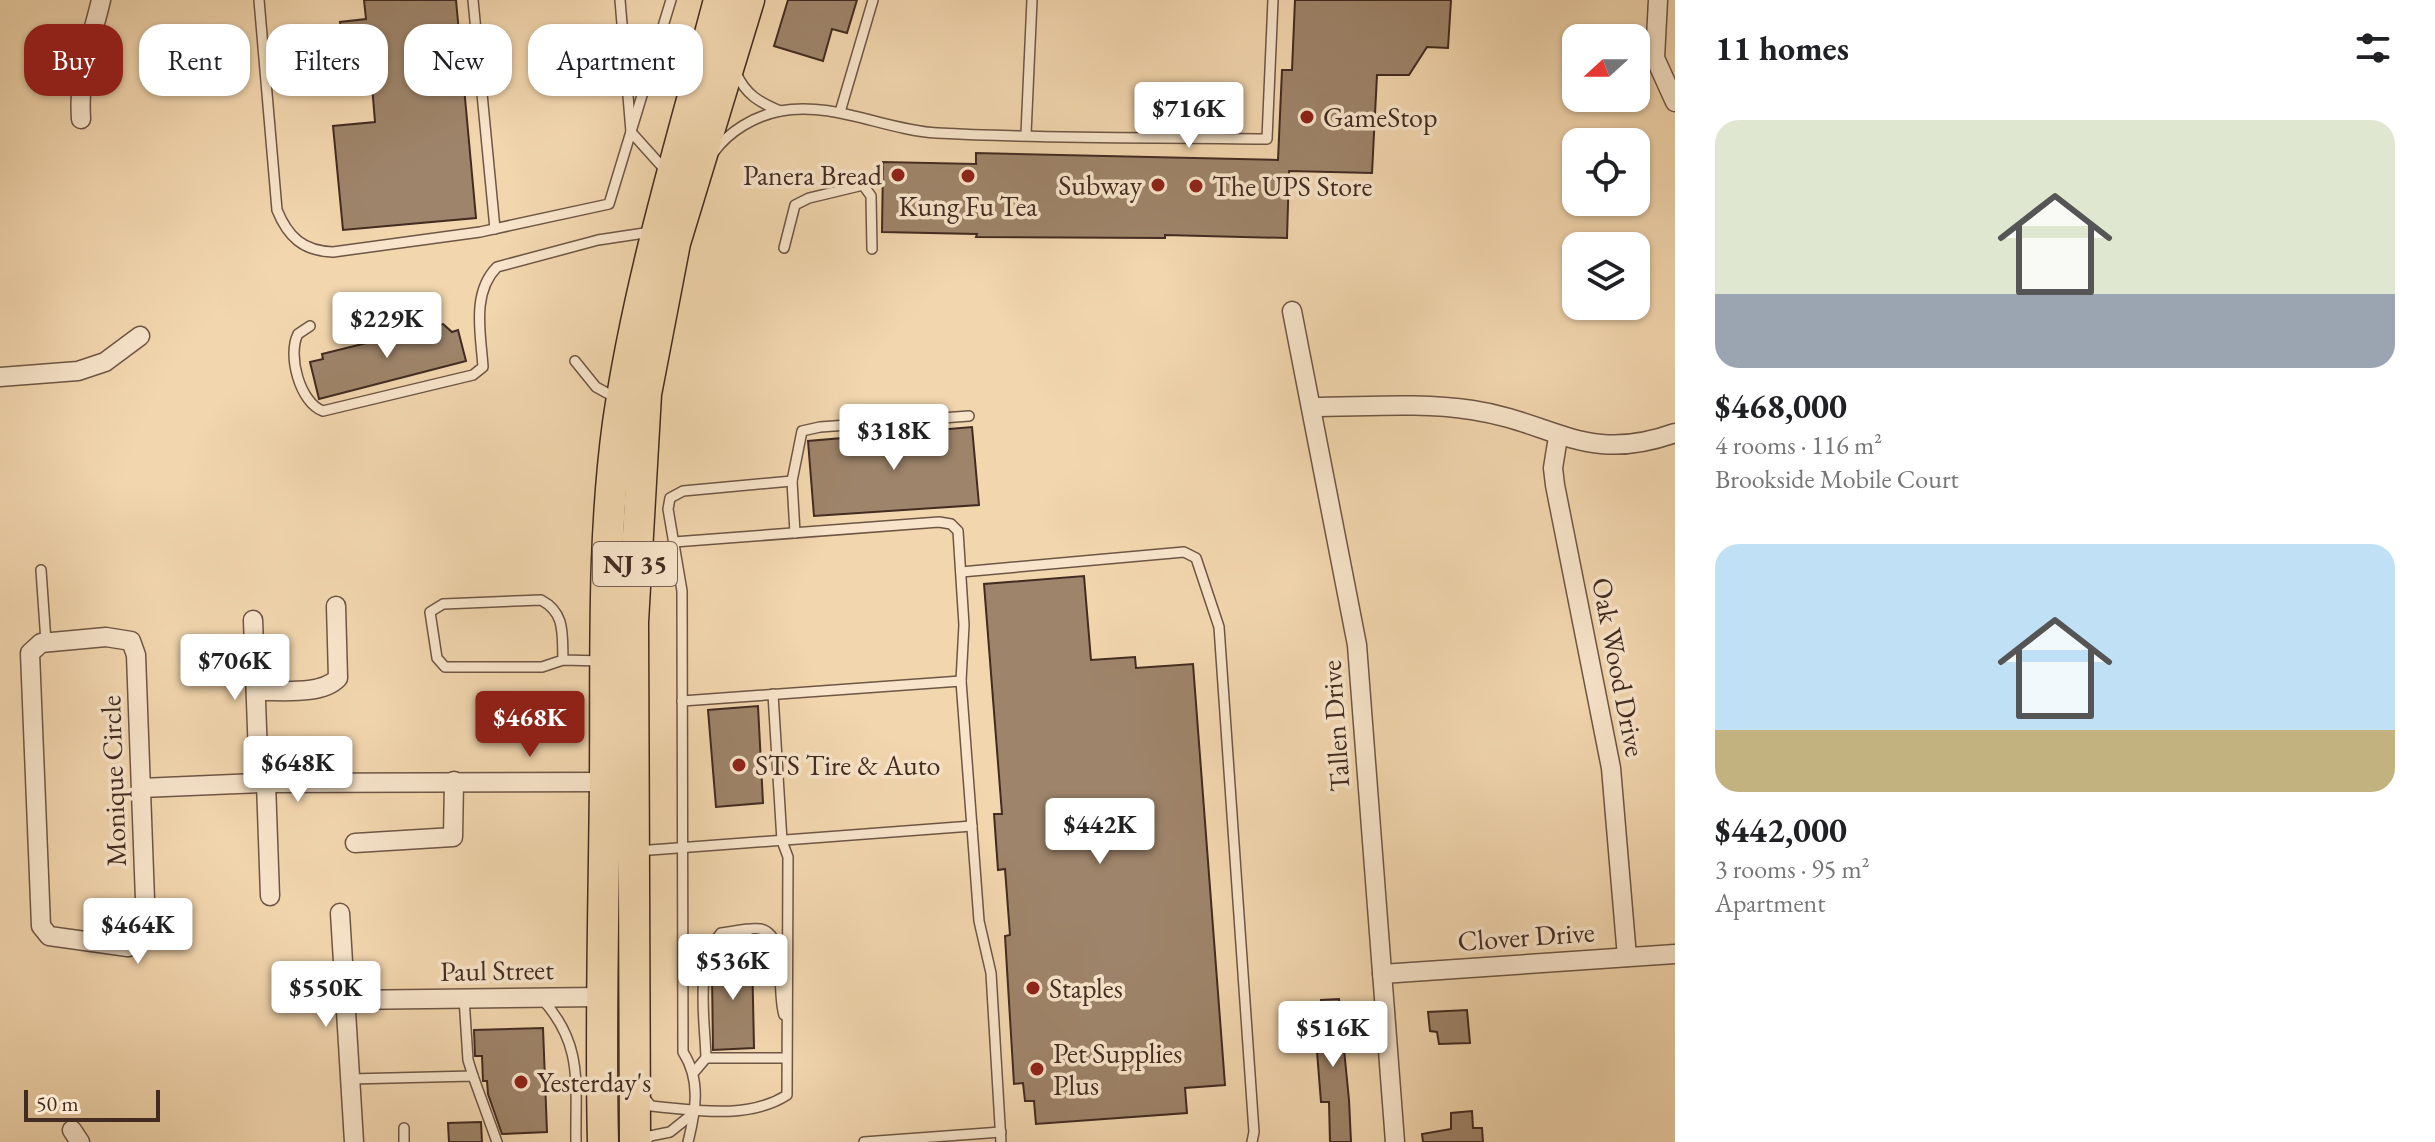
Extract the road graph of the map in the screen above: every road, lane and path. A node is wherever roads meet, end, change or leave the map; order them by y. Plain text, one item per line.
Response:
1 (101, 0) edge
2 (259, 0) edge
3 (473, 0) edge
4 (620, 0) edge
5 (671, 0) edge
6 (719, 0) edge
7 (749, 0) edge
8 (873, 0) edge
9 (1032, 0) edge
10 (1273, 0) edge
11 (1658, 0) edge
12 (734, 47) junction
13 (1675, 102) edge
14 (780, 111) junction
15 (840, 112) junction
16 (81, 119) dead end
17 (631, 132) junction
18 (1026, 134) junction
19 (681, 182) junction
20 (495, 229) junction
21 (655, 232) junction
22 (784, 248) dead end
23 (872, 249) dead end
24 (1292, 311) dead end
25 (310, 326) dead end
26 (140, 336) dead end
27 (575, 361) dead end
28 (0, 377) edge
29 (622, 401) junction
30 (1311, 407) junction
31 (969, 416) dead end
32 (1675, 433) edge
33 (1558, 437) junction
34 (792, 481) junction
35 (795, 533) junction
36 (674, 542) junction
37 (41, 570) dead end
38 (961, 572) junction
39 (336, 606) dead end
40 (253, 620) dead end
41 (46, 642) junction
42 (563, 660) junction
43 (605, 662) junction
44 (961, 681) junction
45 (256, 691) junction
46 (773, 694) junction
47 (682, 701) junction
48 (454, 781) junction
49 (605, 782) junction
50 (263, 783) junction
51 (141, 788) junction
52 (972, 826) junction
53 (782, 841) junction
54 (355, 843) dead end
55 (684, 850) junction
56 (634, 852) junction
57 (270, 896) dead end
58 (340, 913) dead end
59 (738, 931) junction
60 (1675, 954) edge
61 (1627, 957) junction
62 (779, 968) junction
63 (1382, 974) junction
64 (600, 997) junction
65 (464, 998) junction
66 (541, 998) junction
67 (345, 1000) junction
68 (785, 1018) junction
69 (587, 1054) junction
70 (706, 1058) junction
71 (785, 1058) junction
72 (695, 1071) junction
73 (473, 1076) junction
74 (350, 1079) junction
75 (634, 1085) junction
76 (695, 1112) junction
77 (404, 1128) dead end
78 (1001, 1137) edge
79 (942, 1139) edge
80 (354, 1142) edge
81 (404, 1142) edge
82 (497, 1142) edge
83 (576, 1142) edge
84 (603, 1142) edge
85 (635, 1142) edge
86 (645, 1142) edge
87 (688, 1142) edge
88 (864, 1142) edge
89 (1252, 1142) edge
90 (1395, 1142) edge

1 - 16 street
2 - 20 lane
3 - 20 lane
4 - 17 lane
5 - 17 lane
6 - 19 highway, NJ 35
7 - 12 highway, NJ 35
8 - 15 lane
9 - 18 lane
10 - 18 lane
11 - 13 street
12 - 14 lane
12 - 19 highway, NJ 35
14 - 15 lane
14 - 19 lane
15 - 18 lane
17 - 19 lane
17 - 20 lane
19 - 21 highway, NJ 35
19 - 56 highway, NJ 35
21 - 25 lane
21 - 29 highway, NJ 35
22 - 23 lane
24 - 30 street, Tallen Drive
26 - 28 street
27 - 29 lane
29 - 43 highway, NJ 35
30 - 33 street
30 - 63 street, Tallen Drive
31 - 34 lane
32 - 33 street
33 - 61 street, Oak Wood Drive
34 - 35 lane
34 - 36 lane
35 - 36 lane
35 - 38 lane
36 - 47 lane
37 - 41 lane
38 - 44 lane
38 - 89 lane
39 - 45 street
40 - 45 street
41 - 51 street, Monique Circle
41 - 51 street, Monique Circle
42 - 42 lane
42 - 43 lane
43 - 49 highway, NJ 35
44 - 46 lane
44 - 52 lane
45 - 50 street
46 - 47 lane
46 - 53 lane
47 - 55 lane
48 - 49 street
48 - 50 street
48 - 54 street
49 - 64 highway, NJ 35
50 - 51 street
50 - 57 street
52 - 53 lane
52 - 78 lane
53 - 55 lane
53 - 68 lane
55 - 56 lane
55 - 72 lane
56 - 75 highway, NJ 35
58 - 67 street
59 - 62 lane
59 - 62 lane
59 - 70 lane
60 - 61 street, Clover Drive
61 - 63 street, Clover Drive
62 - 68 lane
63 - 90 street, Tallen Drive
64 - 66 street, Paul Street
64 - 69 highway, NJ 35
65 - 66 street, Paul Street
65 - 67 street, Paul Street
65 - 73 lane
66 - 69 lane
67 - 74 street
68 - 71 lane
69 - 83 lane
69 - 84 highway, NJ 35
70 - 71 lane
70 - 72 lane
71 - 76 lane
72 - 76 lane
73 - 74 lane
73 - 82 lane
74 - 80 street
75 - 76 lane
75 - 85 highway, NJ 35
76 - 86 lane
76 - 87 lane
77 - 81 lane
78 - 79 lane
79 - 88 lane

